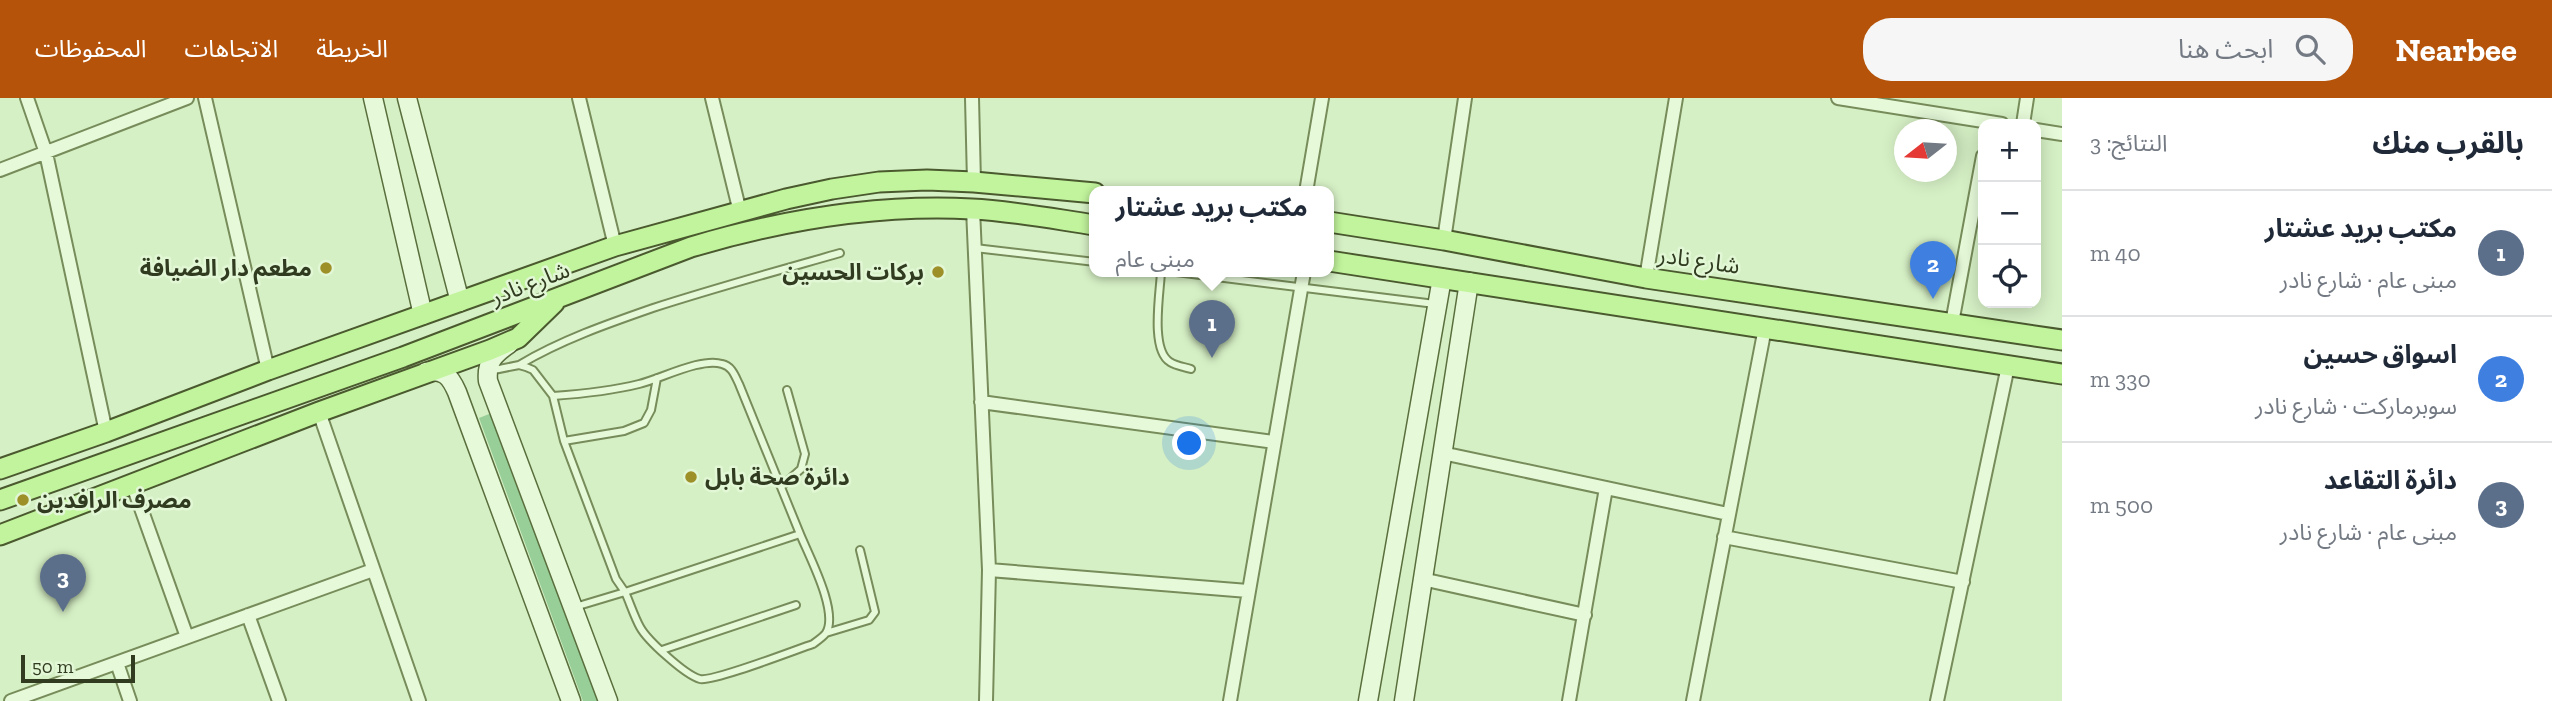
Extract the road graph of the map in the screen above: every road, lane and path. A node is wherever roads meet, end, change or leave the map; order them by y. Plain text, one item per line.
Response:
1 (27, 98) edge
2 (187, 98) edge
3 (205, 98) edge
4 (373, 98) edge
5 (407, 98) edge
6 (579, 98) edge
7 (712, 98) edge
8 (972, 98) edge
9 (1321, 98) edge
10 (1465, 98) edge
11 (1675, 98) edge
12 (1841, 98) edge
13 (2027, 98) edge
14 (2024, 119) edge
15 (1978, 121) edge
16 (2041, 131) edge
17 (2062, 134) edge
18 (47, 153) junction
19 (0, 170) edge
20 (974, 182) junction
21 (1978, 182) edge
22 (1307, 186) edge
23 (1089, 192) edge
24 (973, 209) junction
25 (740, 212) junction
26 (1334, 223) edge
27 (1089, 224) edge
28 (1444, 240) junction
29 (615, 246) junction
30 (975, 248) junction
31 (840, 253) dead end
32 (1089, 261) edge
33 (1334, 262) edge
34 (1161, 277) edge
35 (1215, 277) edge
36 (1303, 277) edge
37 (1442, 278) junction
38 (1646, 278) junction
39 (1469, 282) junction
40 (1301, 288) junction
41 (577, 291) junction
42 (460, 302) junction
43 (1437, 307) junction
44 (423, 315) junction
45 (1463, 319) junction
46 (1952, 323) junction
47 (1765, 328) junction
48 (518, 338) junction
49 (2062, 340) edge
50 (519, 365) junction
51 (2008, 366) junction
52 (1191, 369) dead end
53 (268, 370) junction
54 (487, 371) junction
55 (426, 372) junction
56 (2062, 374) edge
57 (657, 379) junction
58 (787, 390) dead end
59 (553, 396) junction
60 (981, 402) junction
61 (497, 407) junction
62 (318, 412) junction
63 (467, 417) junction
64 (106, 432) junction
65 (564, 441) junction
66 (1274, 442) junction
67 (1442, 453) junction
68 (0, 469) edge
69 (132, 483) junction
70 (782, 486) junction
71 (1606, 488) junction
72 (0, 499) edge
73 (1728, 514) junction
74 (2, 533) edge
75 (800, 534) junction
76 (1724, 537) junction
77 (860, 550) dead end
78 (373, 570) junction
79 (989, 570) junction
80 (1422, 579) junction
81 (1963, 582) junction
82 (1248, 591) junction
83 (625, 592) junction
84 (796, 605) dead end
85 (573, 608) junction
86 (248, 615) junction
87 (1585, 615) junction
88 (826, 633) junction
89 (187, 637) junction
90 (662, 650) junction
91 (117, 663) junction
92 (11, 701) edge
93 (130, 701) edge
94 (279, 701) edge
95 (419, 701) edge
96 (571, 701) edge
97 (608, 701) edge
98 (986, 701) edge
99 (1230, 701) edge
100 (1368, 701) edge
101 (1404, 701) edge
102 (1569, 701) edge
103 (1693, 701) edge
104 (1937, 701) edge

1 - 18 street
2 - 18 street
3 - 53 street
4 - 44 street
5 - 42 street
6 - 29 street
7 - 25 street
8 - 20 street
9 - 22 street
10 - 28 street
11 - 38 street
12 - 15 street
13 - 14 street
16 - 17 street
18 - 19 street
18 - 64 street
20 - 23 main road, شارع نادر
20 - 25 main road, شارع نادر
21 - 46 street
24 - 27 main road, شارع نادر
24 - 30 street
24 - 41 main road, شارع نادر
25 - 29 main road, شارع نادر
26 - 28 main road, شارع نادر
28 - 38 main road, شارع نادر
29 - 42 main road, شارع نادر
30 - 32 lane
30 - 60 street
31 - 50 lane
33 - 37 main road
34 - 52 lane
35 - 40 lane
36 - 40 street
37 - 39 main road
37 - 43 street
38 - 46 main road, شارع نادر
39 - 45 street
39 - 47 main road
40 - 43 lane
40 - 66 street
41 - 48 main road
41 - 72 main road, شارع نادر
42 - 44 main road, شارع نادر
43 - 45 street
43 - 100 street
44 - 53 main road, شارع نادر
45 - 67 street
46 - 49 main road, شارع نادر
47 - 51 main road
47 - 73 street
48 - 54 street
48 - 55 main road
50 - 54 lane
50 - 59 lane
51 - 56 main road
51 - 81 street
53 - 64 main road, شارع نادر
54 - 61 street
55 - 62 main road
55 - 63 street
57 - 59 lane
57 - 65 lane
57 - 70 lane
58 - 70 lane
59 - 65 lane
60 - 66 street
60 - 79 street
61 - 63 street
61 - 85 street
62 - 69 main road
62 - 78 street
63 - 96 street
64 - 68 main road, شارع نادر
65 - 83 lane
66 - 82 street
67 - 71 street
67 - 80 street
69 - 74 main road
69 - 89 street
70 - 75 lane
71 - 73 street
71 - 87 street
73 - 76 street
75 - 83 lane
75 - 88 lane
76 - 81 street
76 - 103 street
77 - 88 lane
78 - 86 street
78 - 95 street
79 - 82 street
79 - 98 street
80 - 87 street
80 - 101 street
81 - 104 street
82 - 99 street
83 - 85 lane
83 - 90 lane
84 - 90 lane
85 - 97 street
86 - 89 street
86 - 94 street
87 - 102 street
88 - 90 lane
89 - 91 street
91 - 92 street
91 - 93 street

